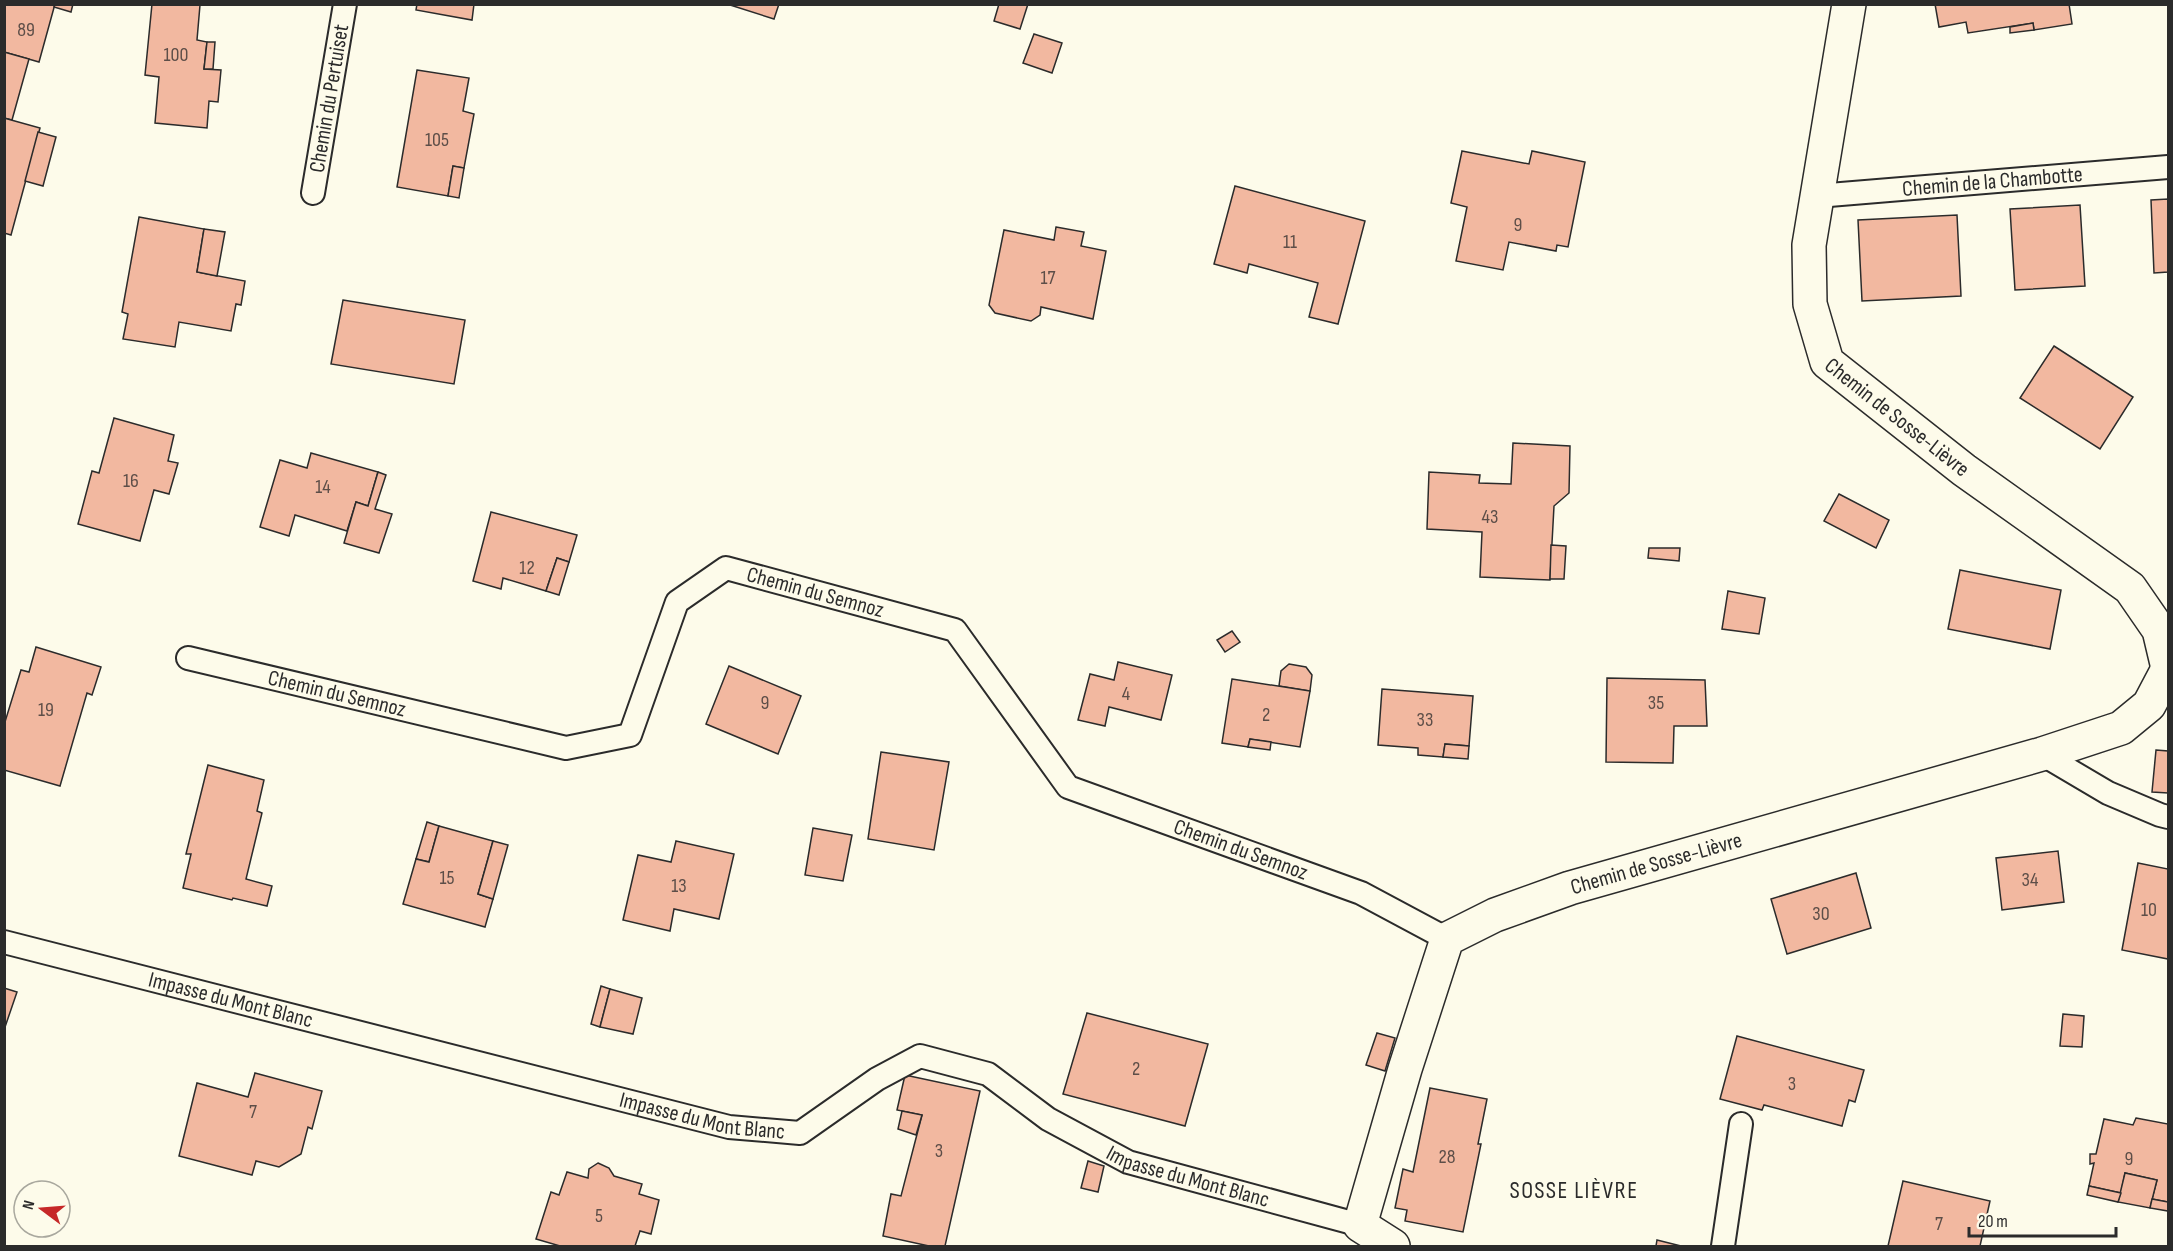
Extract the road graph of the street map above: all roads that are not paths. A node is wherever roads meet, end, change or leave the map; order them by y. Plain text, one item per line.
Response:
1 (345, 4) edge
2 (1849, 4) edge
3 (2169, 167) edge
4 (313, 193) dead end
5 (1817, 196) junction
6 (188, 658) dead end
7 (2169, 669) edge
8 (2042, 754) junction
9 (2169, 817) edge
10 (1447, 939) junction
11 (4, 942) edge
12 (1741, 1124) dead end
13 (1360, 1225) junction
14 (1394, 1246) edge
15 (1723, 1246) edge

1 - 4 lane, Chemin du Pertuiset
2 - 5 street, Chemin de Sosse-Lièvre
3 - 5 lane, Chemin de la Chambotte
5 - 7 street, Chemin de Sosse-Lièvre
6 - 10 lane, Chemin du Semnoz
7 - 8 street, Chemin de Sosse-Lièvre
8 - 9 lane
8 - 10 street, Chemin de Sosse-Lièvre
10 - 13 street
11 - 13 lane, Impasse du Mont Blanc
12 - 15 lane
13 - 14 street

